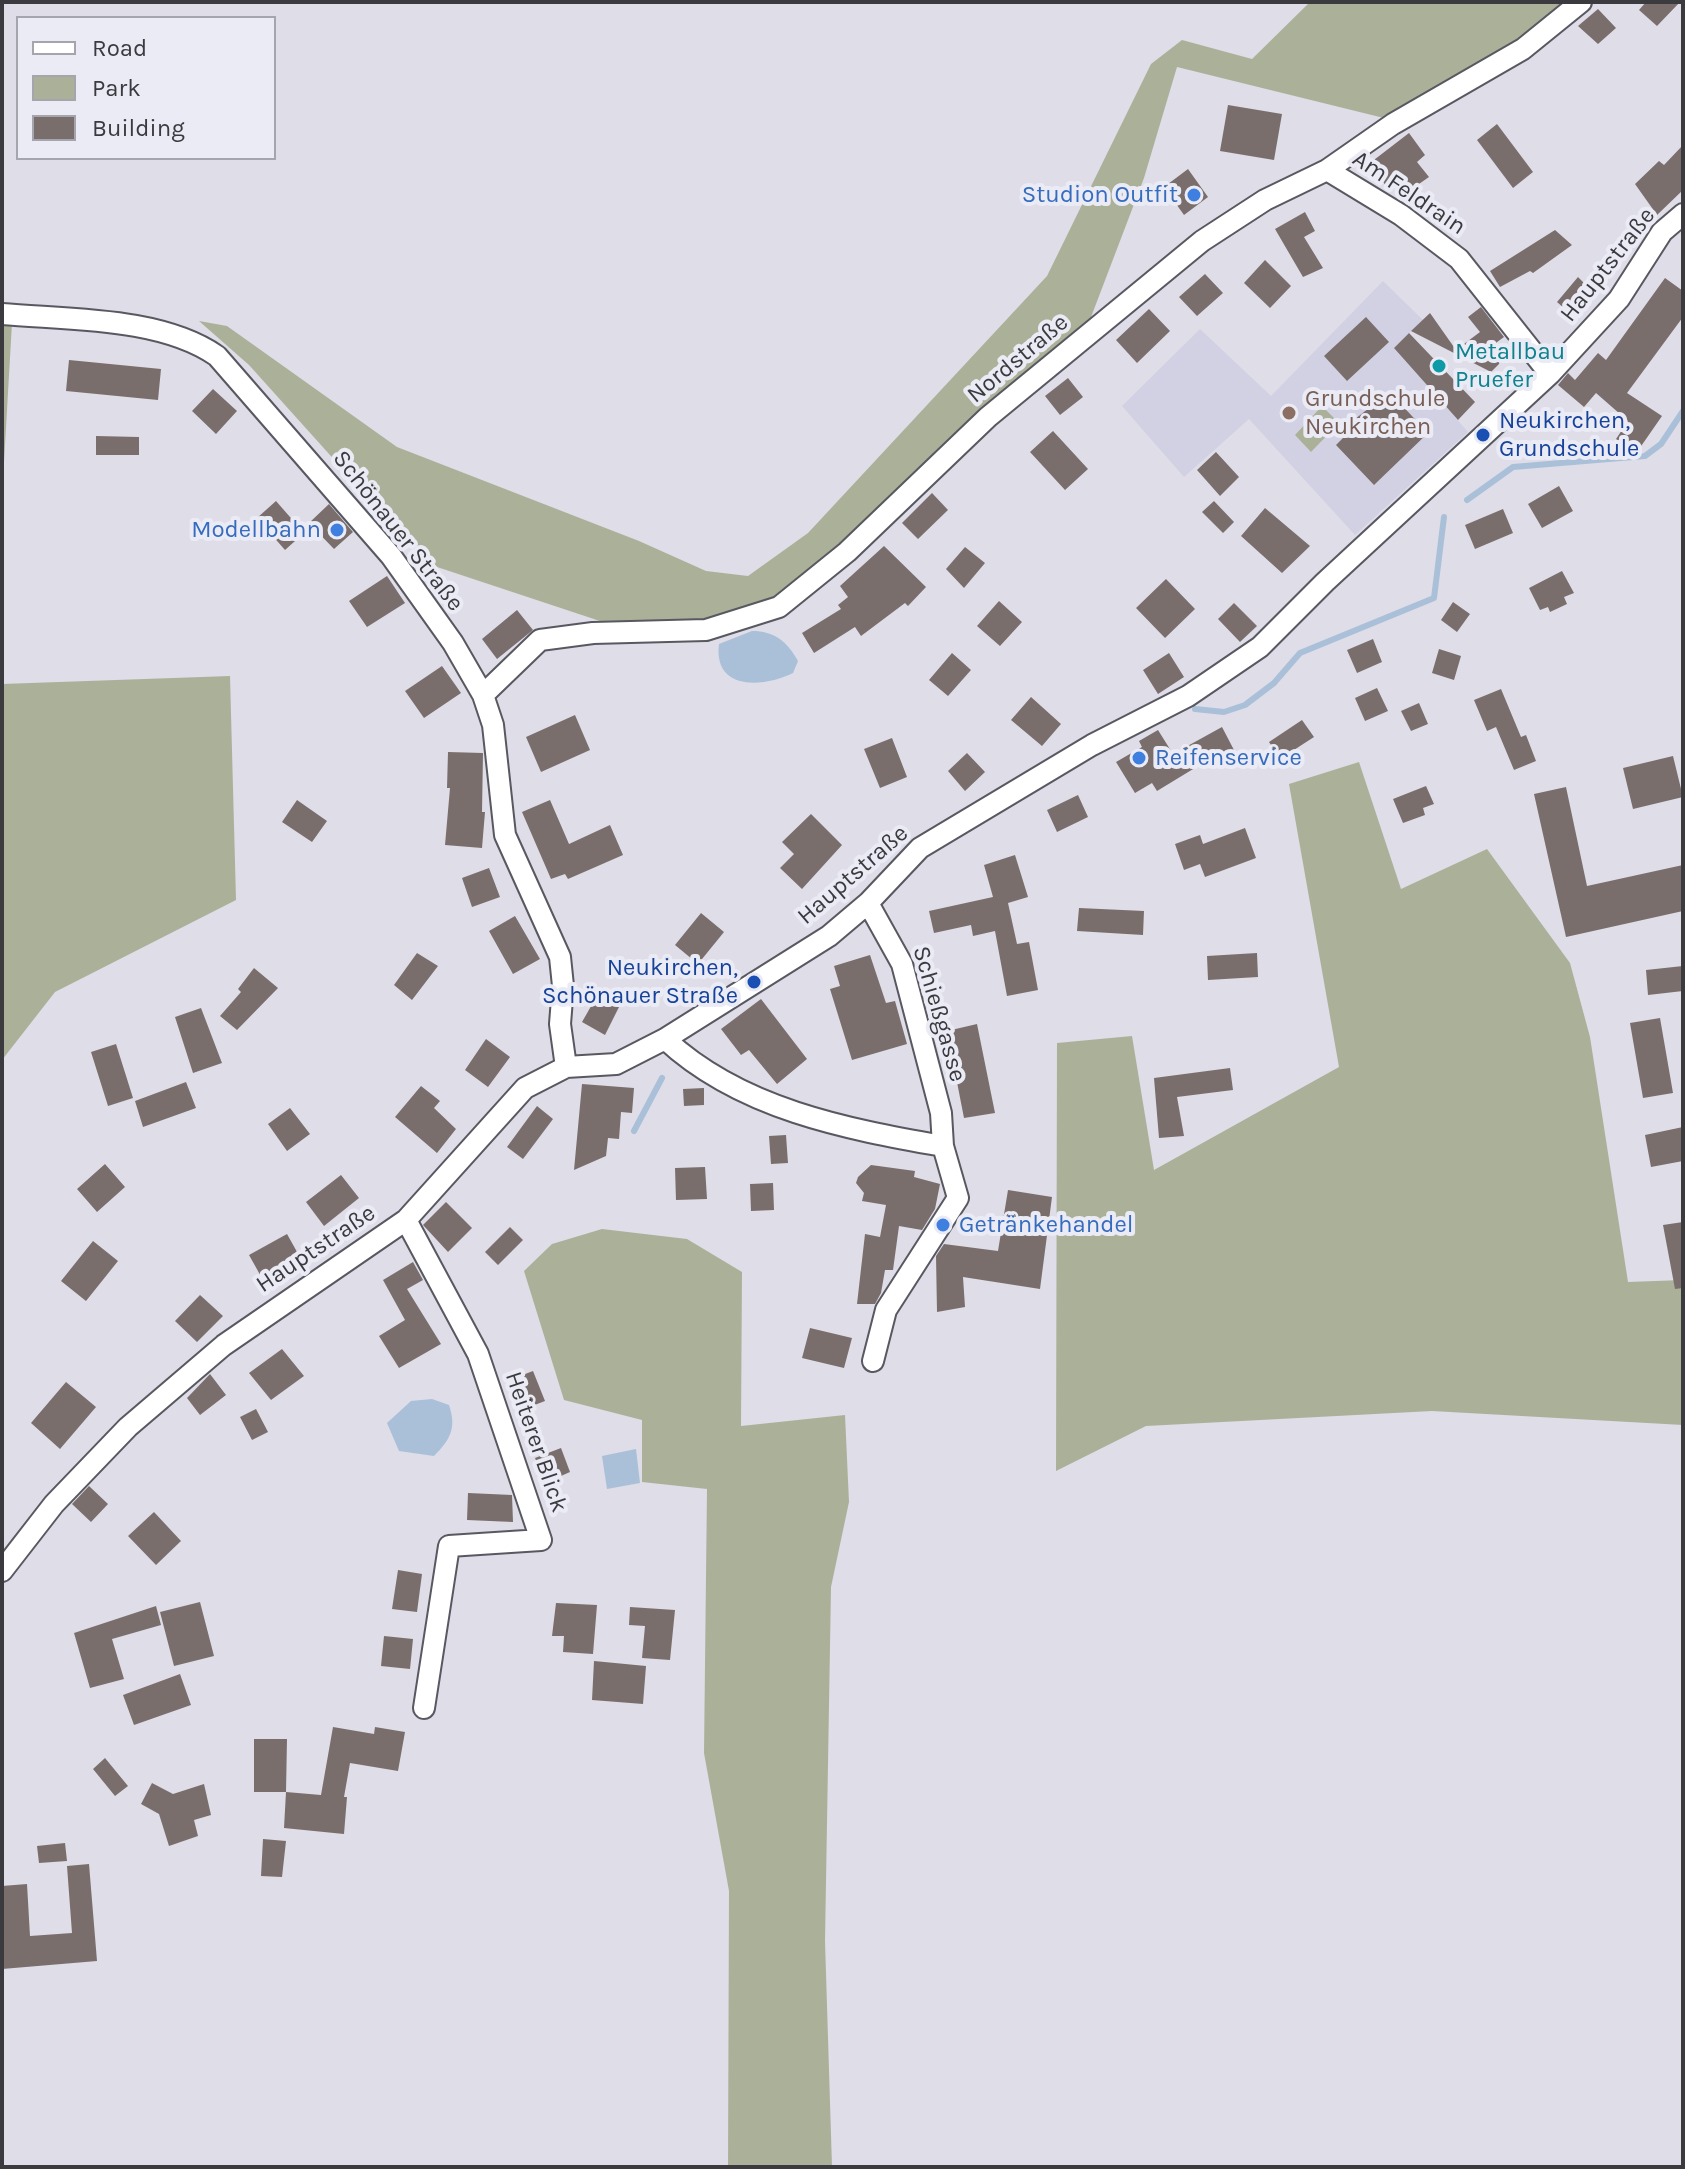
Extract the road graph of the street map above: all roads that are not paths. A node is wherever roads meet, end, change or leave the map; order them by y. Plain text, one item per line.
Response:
1 (1581, 2) edge
2 (1327, 170) junction
3 (1683, 214) edge
4 (2, 314) edge
5 (1550, 374) junction
6 (483, 695) junction
7 (868, 903) junction
8 (665, 1039) junction
9 (566, 1067) junction
10 (943, 1146) junction
11 (406, 1220) junction
12 (873, 1361) dead end
13 (2, 1571) edge
14 (424, 1708) dead end

1 - 2 street, Nordstraße
2 - 5 street, Am Feldrain
2 - 6 street, Nordstraße
3 - 5 street, Hauptstraße
4 - 6 street, Schönauer Straße
5 - 7 street, Hauptstraße
6 - 9 street, Schönauer Straße
7 - 8 street, Hauptstraße
7 - 10 street, Schießgasse
8 - 9 street, Hauptstraße
8 - 10 street
9 - 11 street, Hauptstraße
10 - 12 street, Schießgasse
11 - 13 street, Hauptstraße
11 - 14 street, Heiterer Blick

